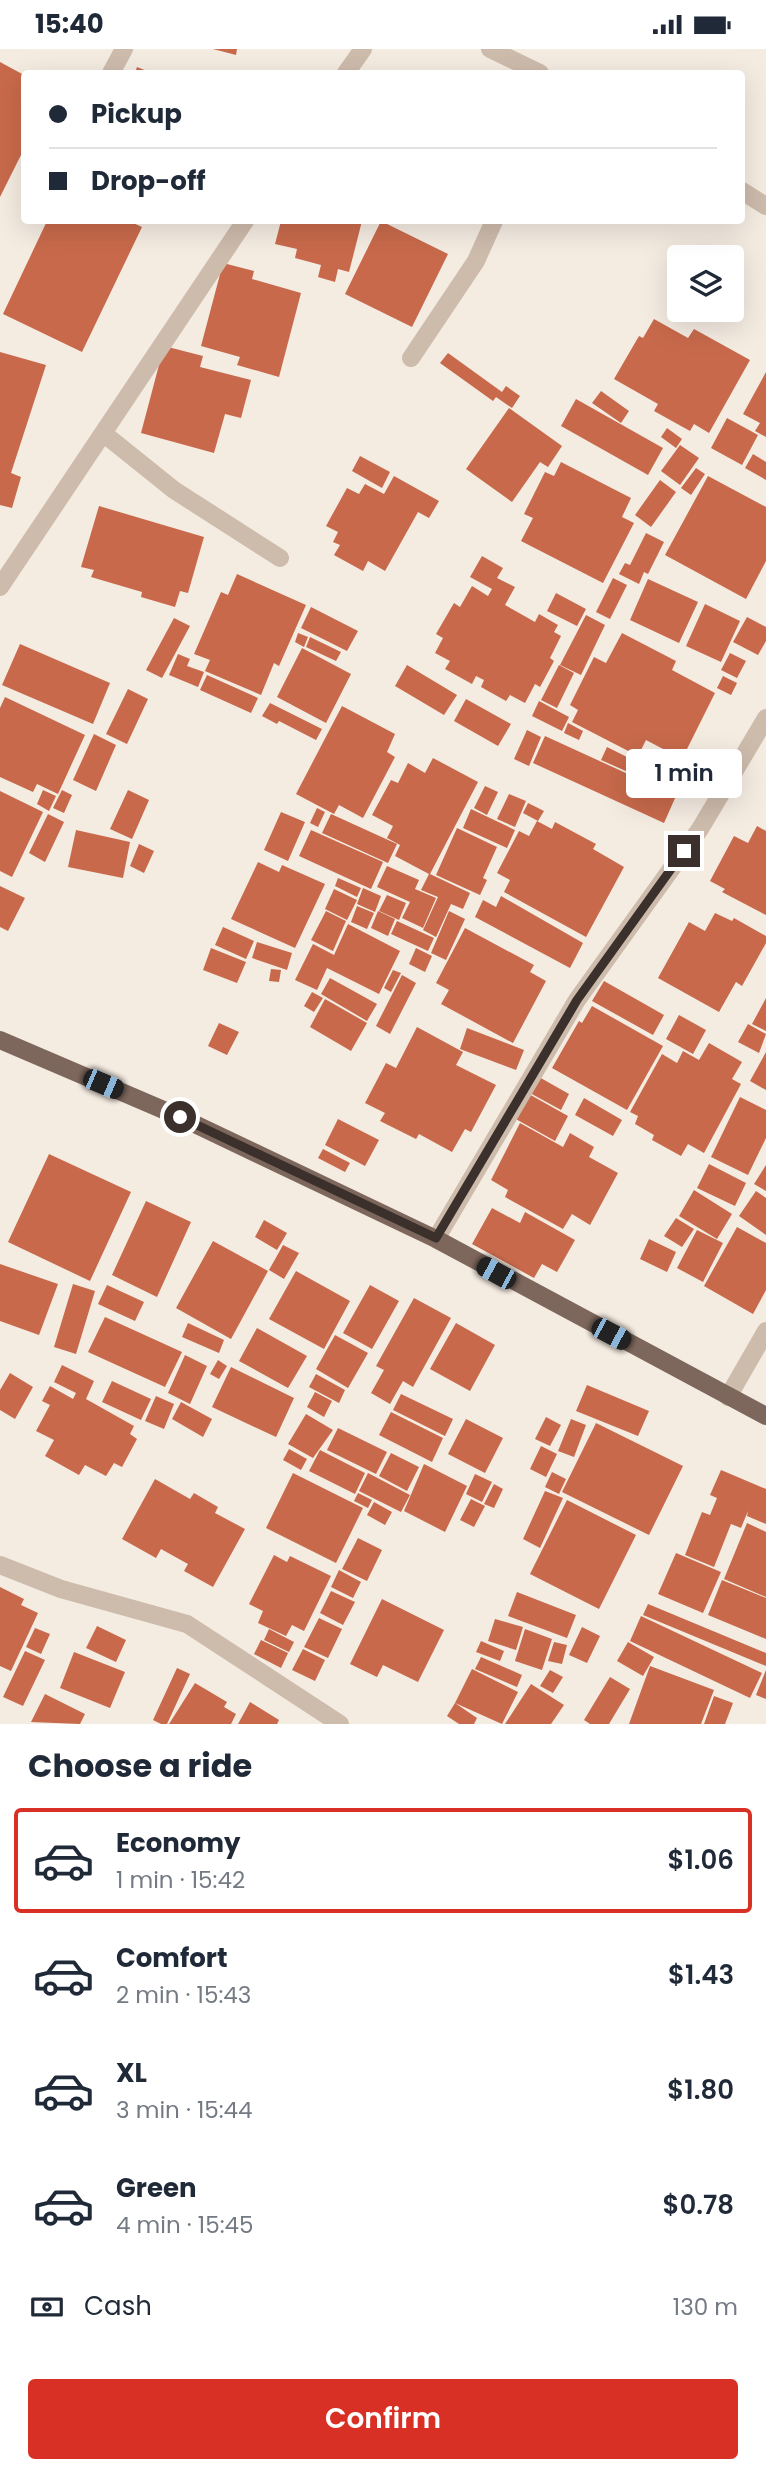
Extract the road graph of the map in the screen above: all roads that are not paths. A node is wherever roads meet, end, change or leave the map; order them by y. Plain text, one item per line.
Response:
1 (124, 49) edge
2 (363, 49) edge
3 (490, 49) edge
4 (113, 70) edge
5 (348, 70) edge
6 (534, 70) edge
7 (745, 193) edge
8 (766, 206) edge
9 (243, 224) edge
10 (493, 224) edge
11 (411, 358) dead end
12 (103, 433) junction
13 (280, 558) dead end
14 (0, 587) edge
15 (766, 719) edge
16 (0, 1040) edge
17 (436, 1238) junction
18 (766, 1331) edge
19 (728, 1397) junction
20 (766, 1416) edge
21 (0, 1565) edge
22 (340, 1724) edge

1 - 4 street
2 - 5 street
3 - 6 street
7 - 8 street
9 - 12 street
10 - 11 street
12 - 13 street
12 - 14 street
15 - 17 street
16 - 17 main road
17 - 19 main road
18 - 19 street
19 - 20 main road
21 - 22 street

